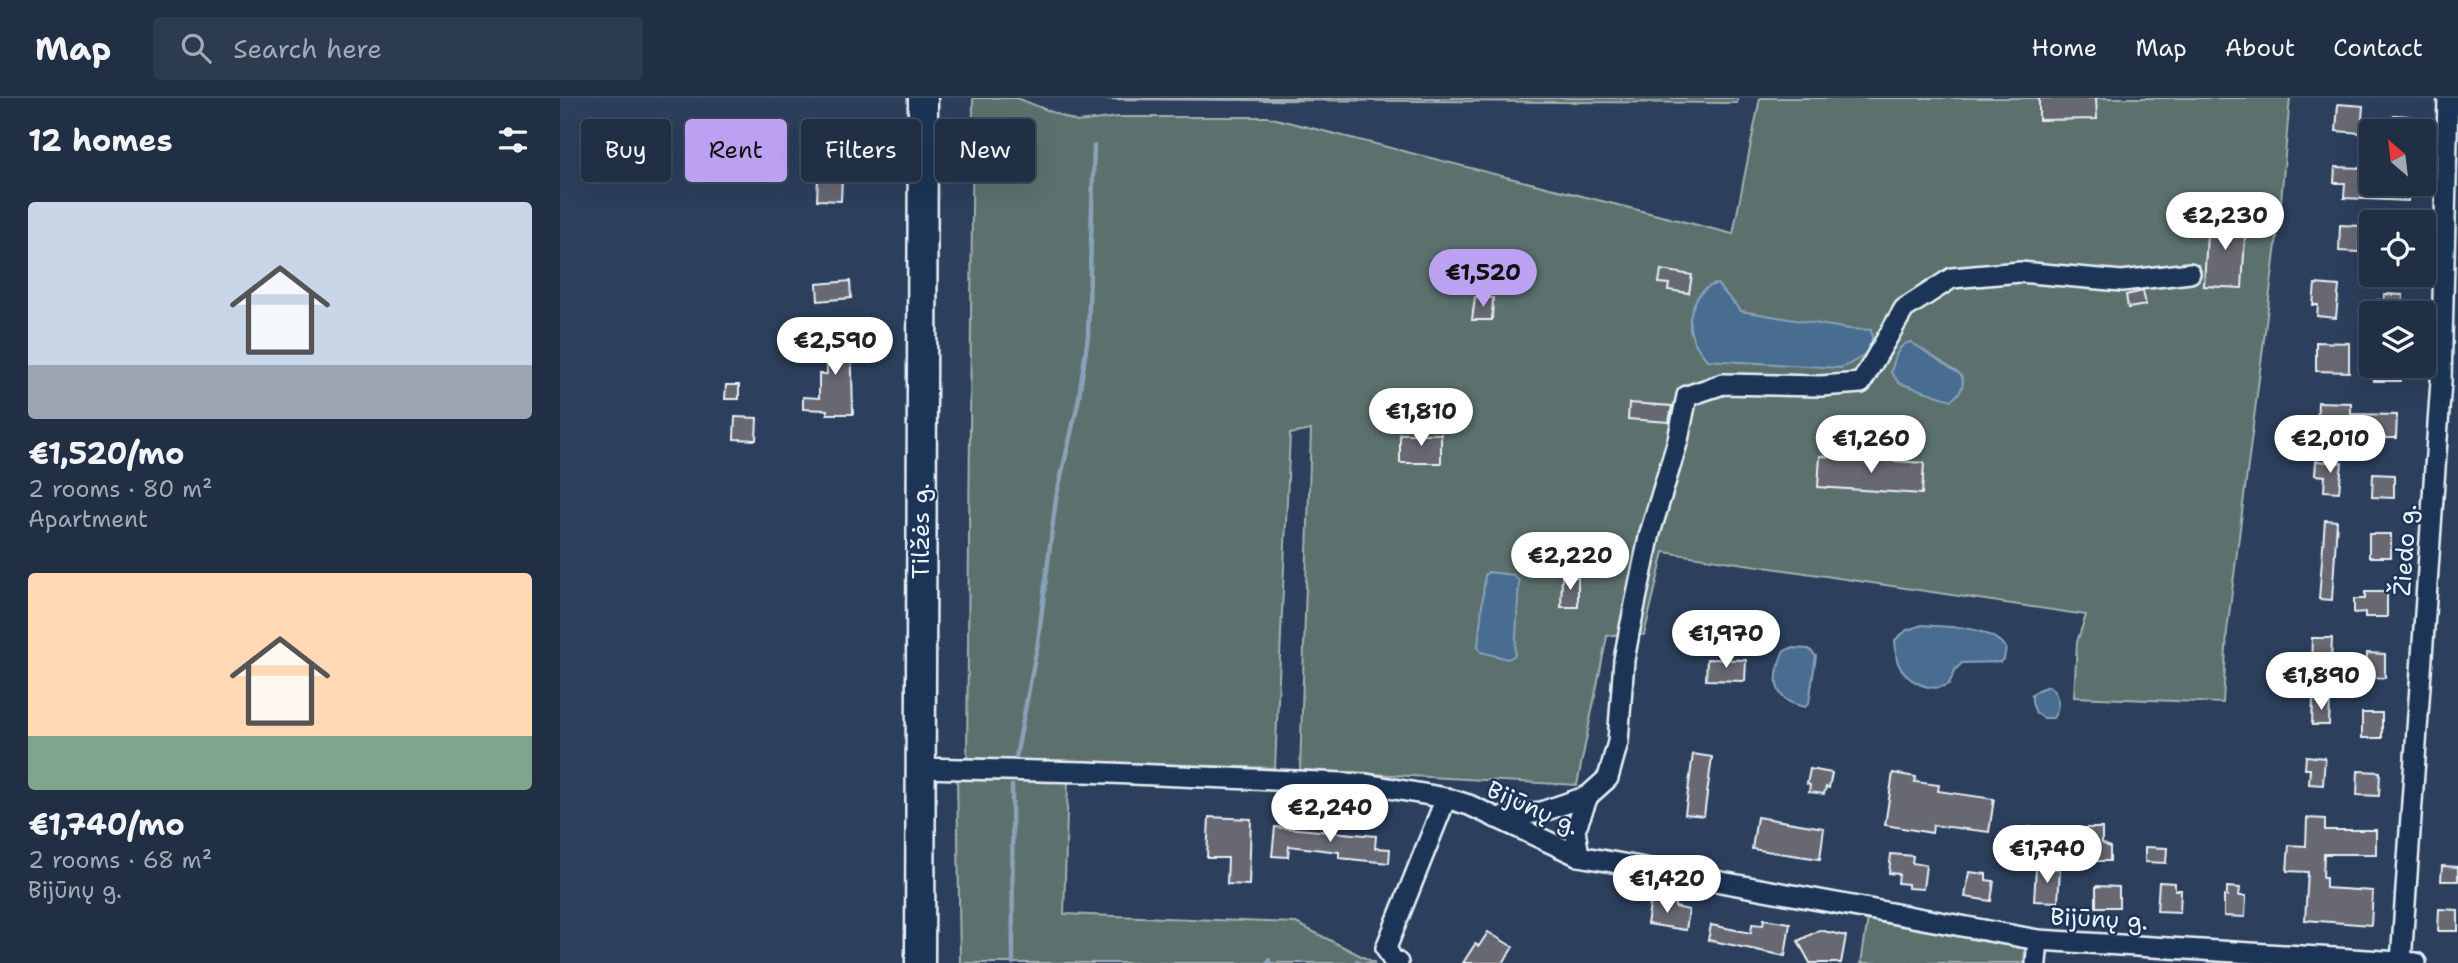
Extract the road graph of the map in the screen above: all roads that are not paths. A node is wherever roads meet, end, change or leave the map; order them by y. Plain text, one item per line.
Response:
1 (923, 98) edge
2 (2448, 98) edge
3 (2190, 273) dead end
4 (2449, 381) edge
5 (919, 768) junction
6 (1588, 796) junction
7 (1446, 798) junction
8 (1495, 818) junction
9 (1580, 856) junction
10 (2038, 940) junction
11 (2401, 962) edge
12 (920, 963) edge
13 (1398, 963) edge
14 (2036, 963) edge
15 (2416, 963) edge

1 - 5 highway, Tilžės g.
2 - 4 street, Žiedo g.
3 - 6 street
4 - 11 street, Žiedo g.
5 - 7 street, Bijūnų g.
5 - 12 highway, Tilžės g.
6 - 8 street
6 - 9 street
7 - 8 street, Bijūnų g.
7 - 13 street
8 - 9 street, Bijūnų g.
9 - 10 street, Bijūnų g.
10 - 11 street, Bijūnų g.
10 - 14 street
11 - 15 street, Bijūnų g.

